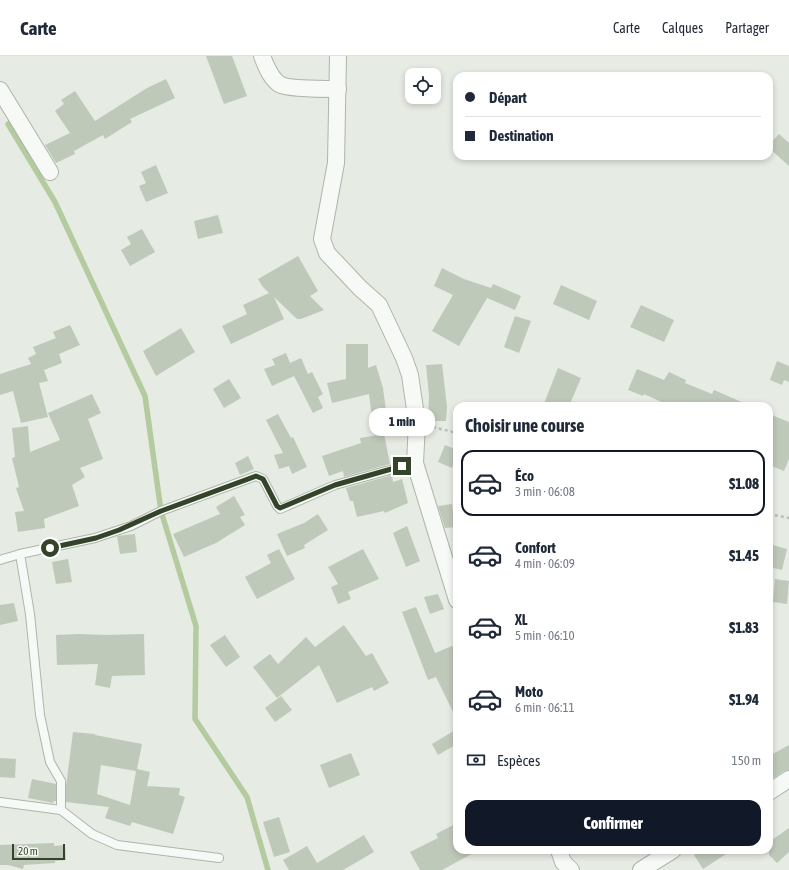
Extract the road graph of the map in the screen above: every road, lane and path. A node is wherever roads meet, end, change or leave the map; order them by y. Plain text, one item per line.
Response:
1 (262, 56) edge
2 (338, 56) edge
3 (338, 89) junction
4 (0, 90) edge
5 (50, 172) dead end
6 (417, 423) junction
7 (453, 432) edge
8 (415, 462) junction
9 (773, 515) edge
10 (789, 518) edge
11 (20, 554) junction
12 (0, 560) edge
13 (453, 587) edge
14 (789, 779) edge
15 (773, 789) edge
16 (0, 802) edge
17 (61, 810) junction
18 (560, 854) edge
19 (667, 854) edge
20 (219, 858) dead end
21 (571, 870) edge
22 (641, 870) edge

1 - 3 street
2 - 3 street
3 - 6 street
4 - 5 street
6 - 7 path
6 - 8 street
8 - 11 lane
8 - 13 street
9 - 10 path
11 - 12 lane
11 - 17 lane
14 - 15 street
16 - 17 lane
17 - 20 lane
18 - 21 street
19 - 22 street

